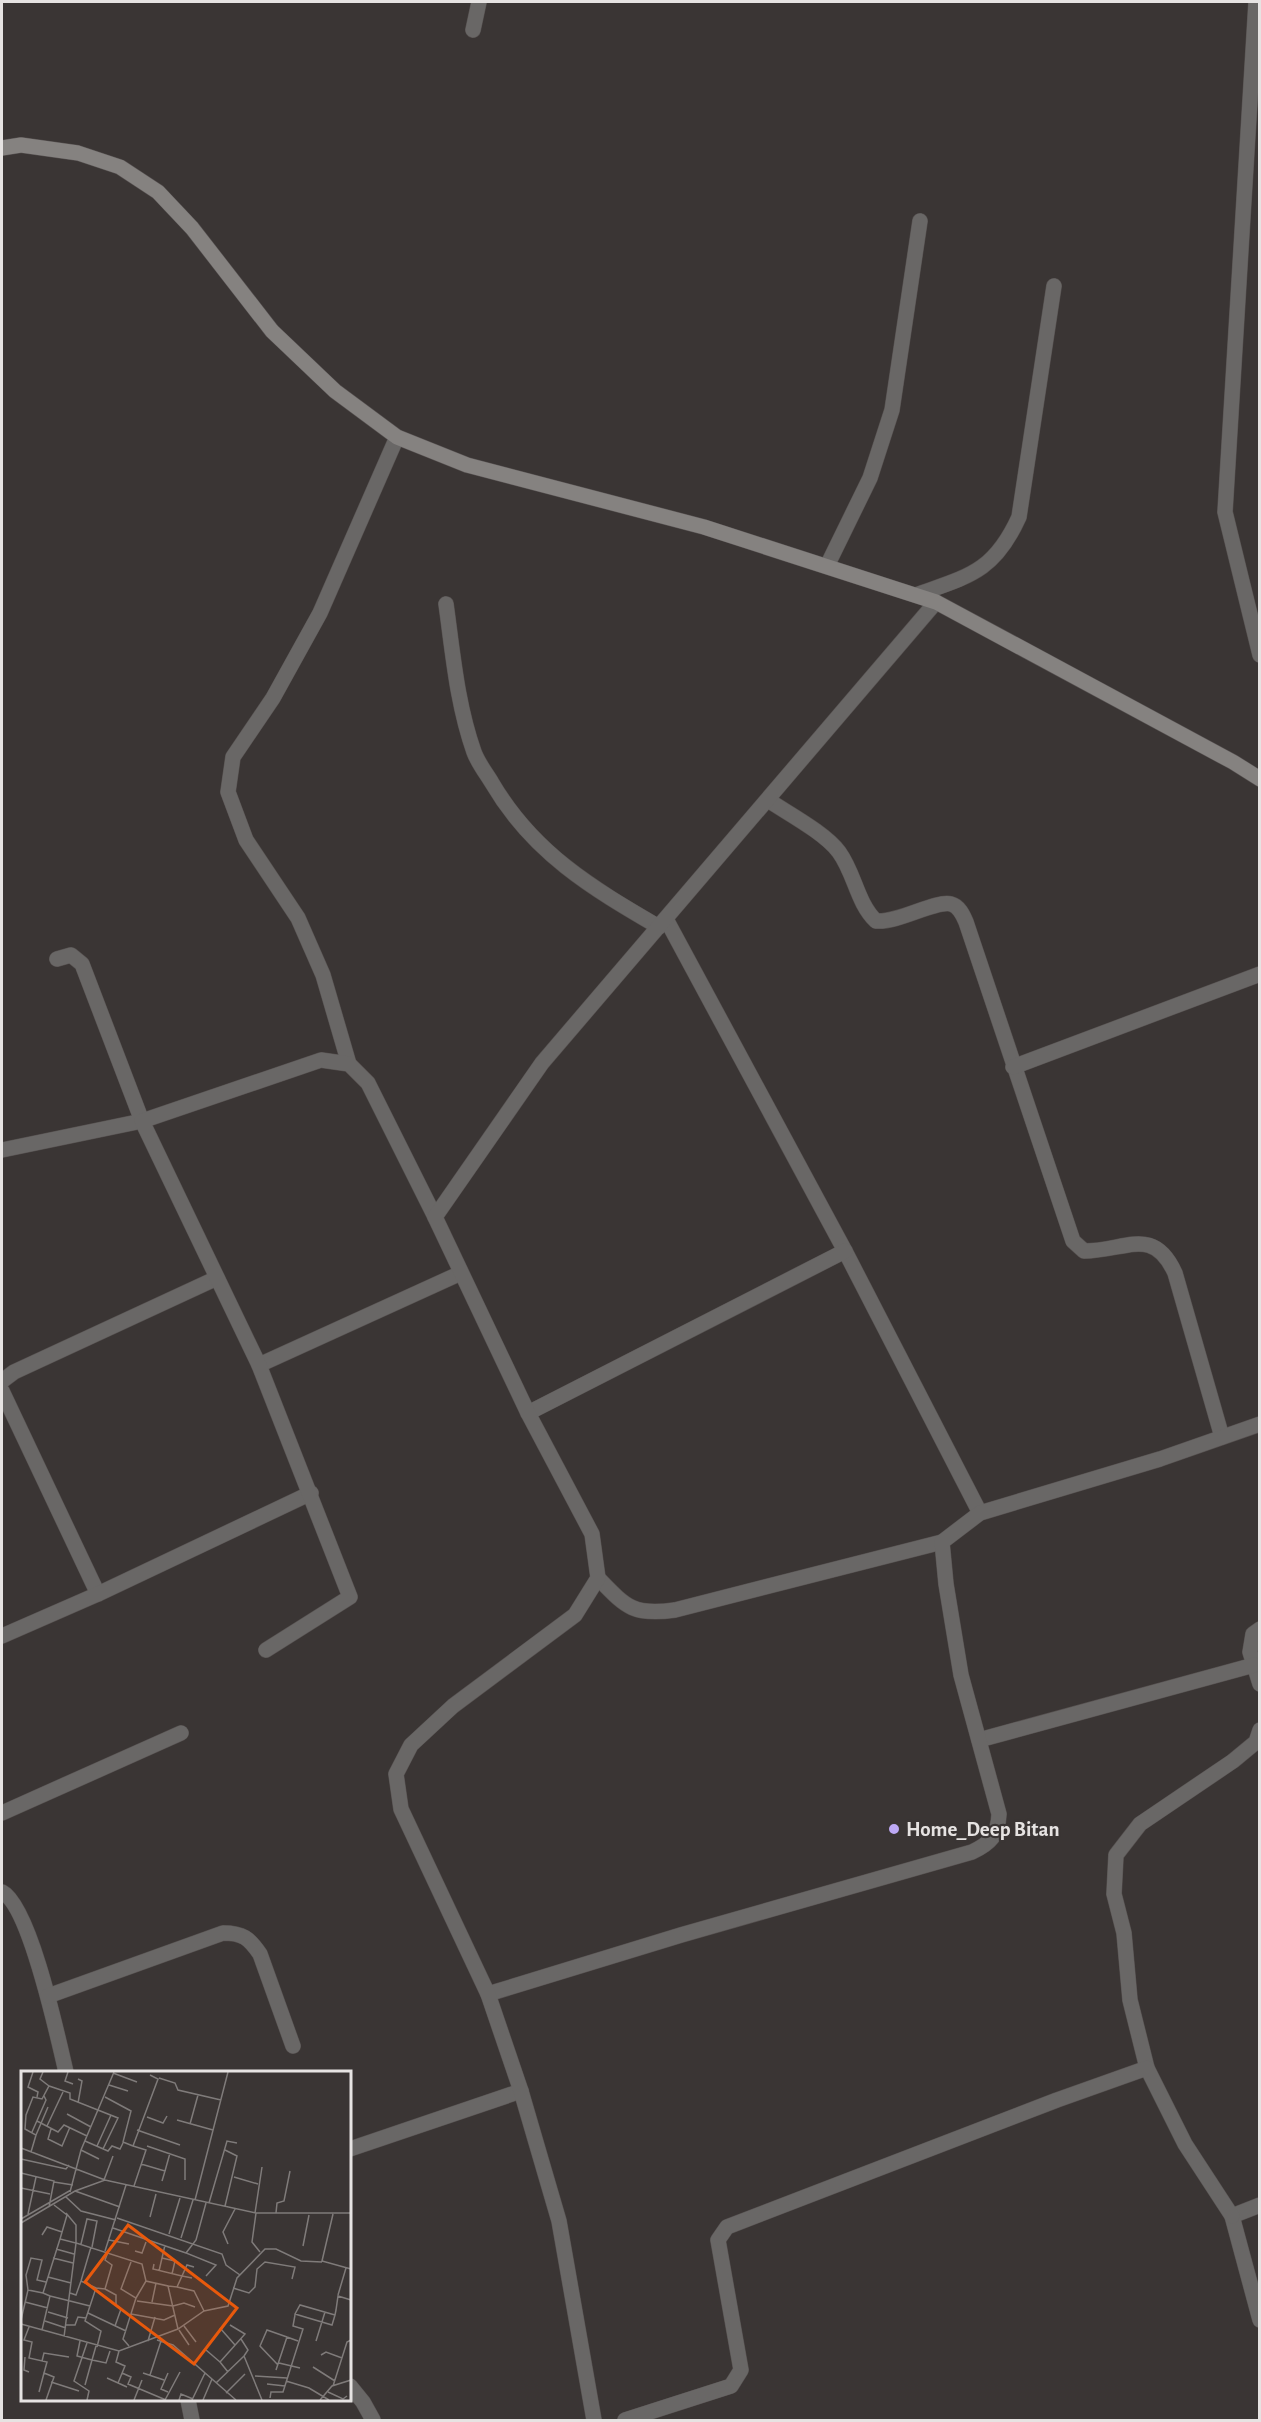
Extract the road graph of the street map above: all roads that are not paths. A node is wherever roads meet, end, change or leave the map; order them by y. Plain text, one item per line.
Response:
1 (479, 2) edge
2 (1256, 2) edge
3 (473, 30) dead end
4 (2, 148) edge
5 (920, 221) dead end
6 (1054, 286) dead end
7 (397, 437) junction
8 (826, 566) junction
9 (916, 595) junction
10 (936, 602) junction
11 (446, 604) dead end
12 (1260, 656) edge
13 (1260, 779) edge
14 (768, 800) junction
15 (663, 923) junction
16 (57, 959) dead end
17 (1260, 974) edge
18 (349, 1064) junction
19 (1013, 1067) junction
20 (142, 1121) junction
21 (2, 1150) edge
22 (435, 1217) junction
23 (844, 1251) junction
24 (461, 1273) junction
25 (217, 1278) junction
26 (259, 1365) junction
27 (2, 1381) edge
28 (2, 1391) edge
29 (528, 1413) junction
30 (1260, 1424) edge
31 (1222, 1437) junction
32 (311, 1493) junction
33 (980, 1513) junction
34 (942, 1542) junction
35 (598, 1578) junction
36 (98, 1594) junction
37 (1260, 1629) edge
38 (2, 1636) edge
39 (267, 1650) dead end
40 (1254, 1665) junction
41 (1260, 1684) edge
42 (1260, 1730) edge
43 (181, 1733) dead end
44 (979, 1740) junction
45 (2, 1813) edge
46 (2, 1892) edge
47 (488, 1995) junction
48 (48, 1996) junction
49 (293, 2046) dead end
50 (1147, 2068) junction
51 (66, 2071) edge
52 (521, 2091) junction
53 (351, 2149) edge
54 (1260, 2205) edge
55 (1232, 2217) junction
56 (1260, 2320) edge
57 (351, 2387) edge
58 (188, 2401) edge
59 (192, 2421) edge
60 (373, 2421) edge
61 (594, 2421) edge
62 (625, 2421) edge

1 - 3 street
2 - 12 street
4 - 7 street
5 - 8 street
6 - 9 street
7 - 8 street
7 - 18 street
8 - 9 street
9 - 10 street
10 - 13 street
10 - 14 street
11 - 15 street
14 - 15 street
14 - 19 street
15 - 22 street
15 - 23 street
16 - 20 street
17 - 19 street
18 - 20 street
18 - 22 street
19 - 31 street
20 - 21 street
20 - 25 street
22 - 24 street
23 - 29 street
23 - 33 street
24 - 26 street
24 - 29 street
25 - 26 street
25 - 27 street
26 - 32 street
28 - 36 street
29 - 35 street
30 - 31 street
31 - 33 street
32 - 36 street
32 - 39 street
33 - 34 street
34 - 35 street
34 - 44 street
35 - 47 street
36 - 38 street
37 - 40 street
40 - 41 street
40 - 44 street
42 - 50 street
43 - 45 street
44 - 47 street
46 - 48 street
47 - 52 street
48 - 49 street
48 - 51 street
50 - 55 street
50 - 62 street
52 - 53 street
52 - 61 street
54 - 55 street
55 - 56 street
57 - 60 street
58 - 59 street

